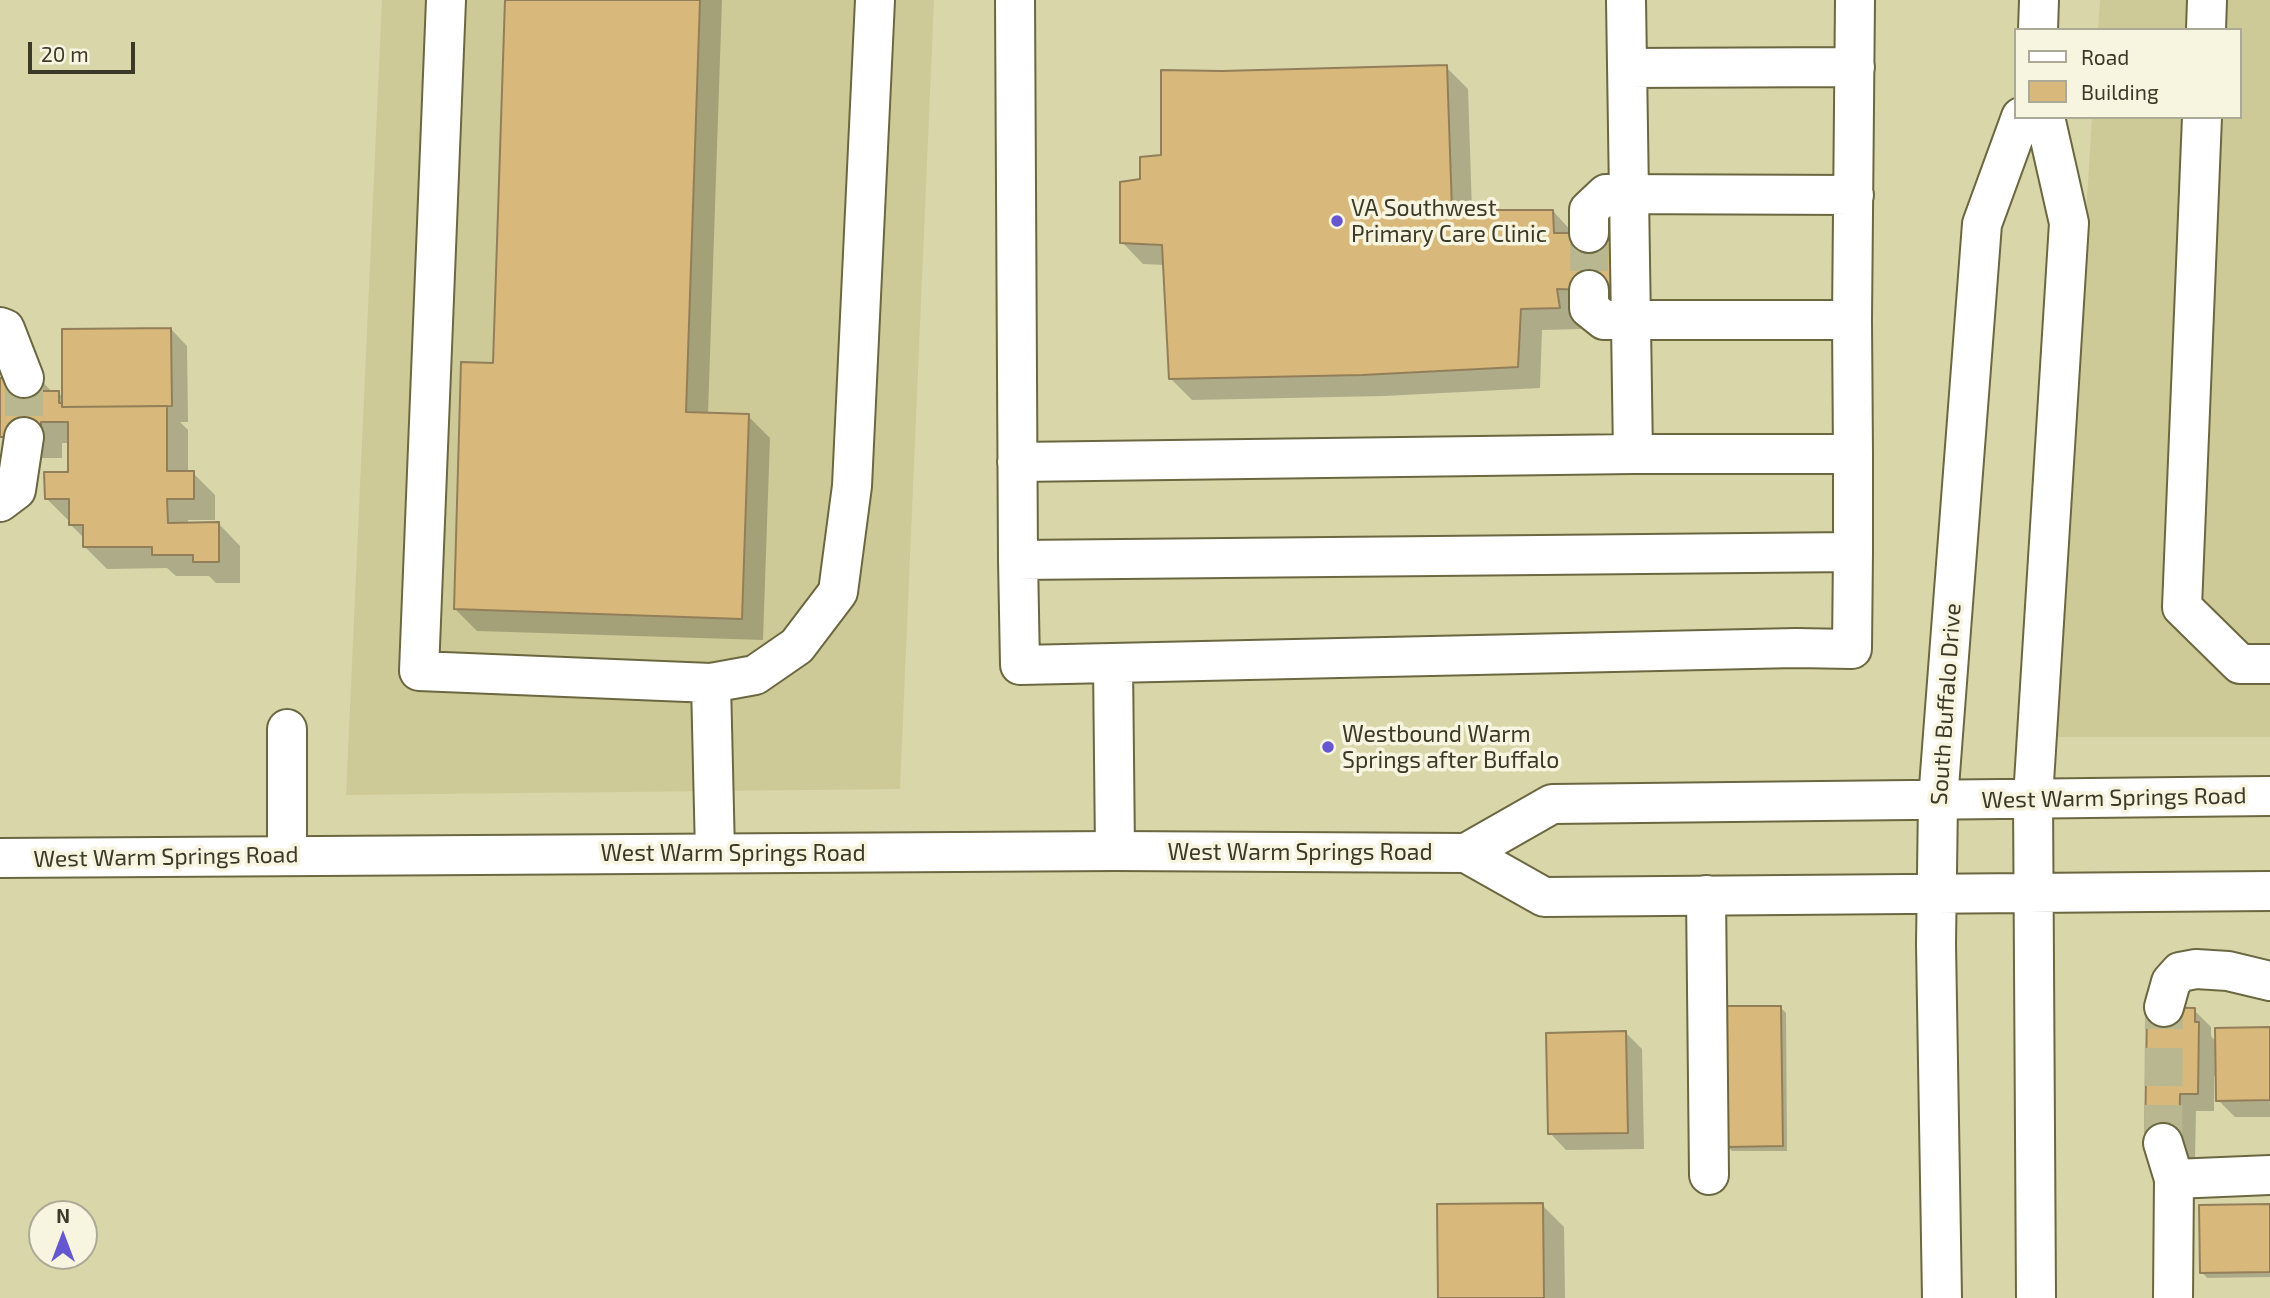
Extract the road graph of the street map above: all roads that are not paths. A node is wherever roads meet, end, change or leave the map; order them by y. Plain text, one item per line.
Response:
1 (446, 0) edge
2 (875, 0) edge
3 (1015, 0) edge
4 (1626, 0) edge
5 (1855, 0) edge
6 (2039, 0) edge
7 (2207, 0) edge
8 (2038, 28) edge
9 (2206, 28) edge
10 (1855, 67) junction
11 (1627, 68) junction
12 (2020, 119) edge
13 (2045, 119) edge
14 (2202, 119) edge
15 (1628, 193) junction
16 (1854, 195) junction
17 (1589, 233) tunnel mouth
18 (1589, 290) tunnel mouth
19 (1630, 320) junction
20 (1852, 320) junction
21 (0, 327) edge
22 (24, 378) tunnel mouth
23 (24, 437) tunnel mouth
24 (1633, 454) junction
25 (1853, 454) junction
26 (1017, 462) junction
27 (0, 502) edge
28 (1853, 552) junction
29 (1018, 560) junction
30 (1113, 664) junction
31 (2270, 664) edge
32 (711, 683) junction
33 (287, 729) dead end
34 (2270, 796) edge
35 (2033, 798) junction
36 (1938, 800) junction
37 (1115, 851) junction
38 (715, 853) junction
39 (1466, 853) junction
40 (287, 856) junction
41 (0, 858) edge
42 (2270, 891) edge
43 (2034, 892) junction
44 (1936, 893) junction
45 (1706, 895) junction
46 (2270, 981) edge
47 (2164, 1007) tunnel mouth
48 (1709, 1175) dead end
49 (2270, 1175) edge
50 (1942, 1298) edge
51 (2036, 1298) edge
52 (2173, 1298) edge

1 - 32 main road
2 - 32 main road
3 - 26 main road
4 - 11 main road
5 - 10 main road
6 - 8 main road
7 - 9 main road
10 - 11 main road
10 - 16 main road
11 - 15 main road
12 - 36 main road, South Buffalo Drive
13 - 35 main road
14 - 31 main road
15 - 16 main road
15 - 17 main road
15 - 19 main road
16 - 20 main road
18 - 19 main road
19 - 20 main road
19 - 24 main road
20 - 25 main road
21 - 22 main road
23 - 27 main road
24 - 25 main road
24 - 26 main road
25 - 28 main road
26 - 29 main road
28 - 29 main road
28 - 30 main road
29 - 30 main road
30 - 37 main road
32 - 38 main road
33 - 40 main road
34 - 35 main road, West Warm Springs Road
35 - 36 main road, West Warm Springs Road
35 - 43 main road
36 - 39 main road, West Warm Springs Road
36 - 44 main road, South Buffalo Drive
37 - 38 main road, West Warm Springs Road
37 - 39 main road, West Warm Springs Road
38 - 40 main road, West Warm Springs Road
39 - 45 main road, West Warm Springs Road
40 - 41 main road, West Warm Springs Road
42 - 43 main road, West Warm Springs Road
43 - 44 main road, West Warm Springs Road
43 - 51 main road
44 - 45 main road, West Warm Springs Road
44 - 50 main road, South Buffalo Drive
45 - 48 main road
46 - 47 main road
49 - 52 main road

